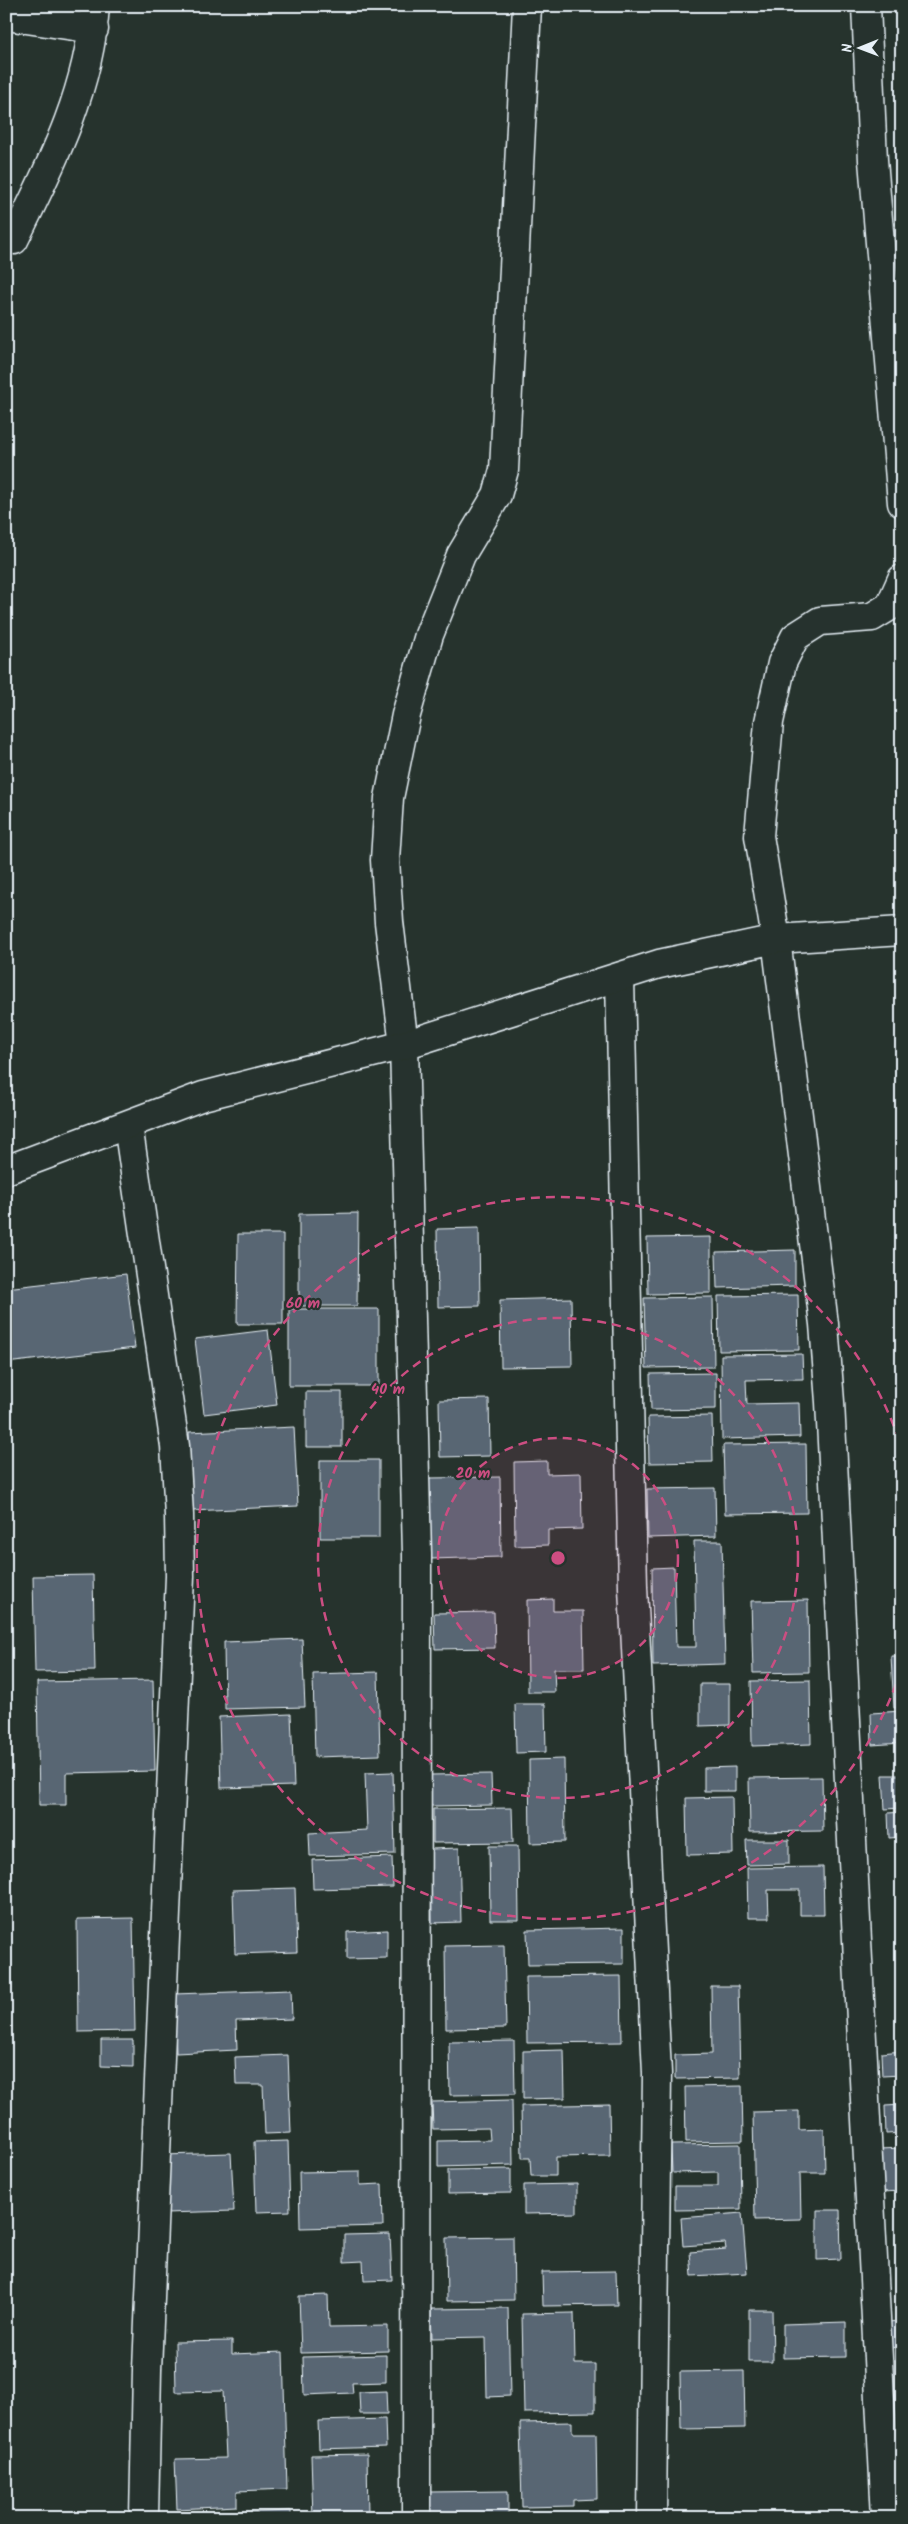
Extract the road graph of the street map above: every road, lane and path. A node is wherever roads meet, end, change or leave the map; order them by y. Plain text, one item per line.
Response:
1 (528, 6) edge
2 (866, 6) edge
3 (6, 16) edge
4 (94, 18) edge
5 (14, 240) dead end
6 (902, 503) edge
7 (902, 579) edge
8 (902, 931) edge
9 (776, 939) junction
10 (620, 978) junction
11 (404, 1045) junction
12 (128, 1125) junction
13 (6, 1170) edge
14 (144, 2518) edge
15 (416, 2518) edge
16 (652, 2518) edge
17 (886, 2518) edge

1 - 11 street
2 - 6 street
3 - 4 street
4 - 5 street
7 - 9 street
8 - 9 street
9 - 10 street
9 - 17 street
10 - 11 street
10 - 16 street
11 - 12 street
11 - 15 street
12 - 13 street
12 - 14 street

